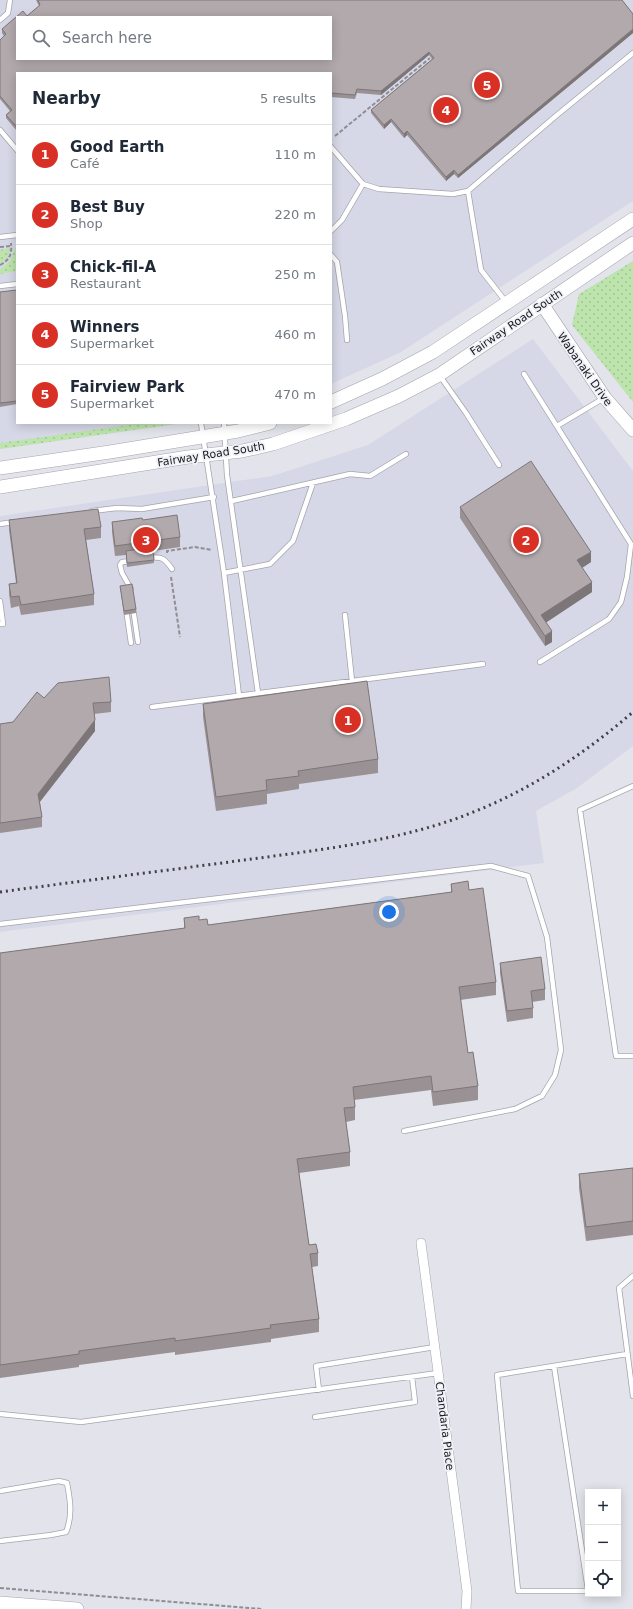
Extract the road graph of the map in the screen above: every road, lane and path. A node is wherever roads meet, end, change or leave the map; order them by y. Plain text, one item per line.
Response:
1 (10, 0) edge
2 (0, 20) edge
3 (633, 53) edge
4 (430, 58) edge
5 (0, 130) edge
6 (335, 136) dead end
7 (332, 148) edge
8 (16, 149) edge
9 (363, 184) junction
10 (468, 191) junction
11 (633, 219) edge
12 (332, 230) edge
13 (16, 235) edge
14 (0, 237) edge
15 (11, 242) dead end
16 (633, 243) edge
17 (11, 246) junction
18 (0, 247) edge
19 (332, 256) edge
20 (0, 266) edge
21 (16, 284) edge
22 (0, 286) edge
23 (507, 303) junction
24 (542, 304) junction
25 (347, 340) dead end
26 (524, 374) dead end
27 (439, 375) junction
28 (604, 398) junction
29 (332, 402) edge
30 (332, 423) edge
31 (261, 424) edge
32 (331, 424) edge
33 (557, 426) junction
34 (224, 428) edge
35 (202, 430) edge
36 (633, 430) edge
37 (226, 452) junction
38 (406, 454) dead end
39 (206, 455) junction
40 (500, 466) dead end
41 (0, 468) edge
42 (313, 483) junction
43 (0, 487) edge
44 (214, 497) junction
45 (232, 501) junction
46 (86, 512) edge
47 (24, 520) edge
48 (0, 524) edge
49 (212, 550) dead end
50 (146, 558) edge
51 (138, 560) edge
52 (170, 567) junction
53 (241, 571) junction
54 (122, 573) junction
55 (224, 573) junction
56 (124, 588) edge
57 (131, 593) edge
58 (132, 600) edge
59 (0, 601) edge
60 (126, 604) edge
61 (345, 616) dead end
62 (0, 624) edge
63 (180, 637) dead end
64 (138, 642) dead end
65 (131, 643) dead end
66 (540, 662) dead end
67 (483, 664) dead end
68 (352, 681) junction
69 (258, 693) junction
70 (240, 696) junction
71 (152, 707) dead end
72 (633, 786) edge
73 (0, 924) edge
74 (633, 1056) edge
75 (404, 1131) dead end
76 (421, 1243) dead end
77 (633, 1276) edge
78 (435, 1347) junction
79 (627, 1354) junction
80 (554, 1366) junction
81 (438, 1373) junction
82 (412, 1376) junction
83 (319, 1390) junction
84 (633, 1396) edge
85 (0, 1414) edge
86 (315, 1417) dead end
87 (0, 1491) edge
88 (0, 1540) edge
89 (585, 1571) edge
90 (0, 1588) edge
91 (585, 1591) edge
92 (0, 1604) edge
93 (77, 1609) edge
94 (262, 1609) edge
95 (466, 1609) edge

1 - 2 lane
3 - 10 lane
4 - 6 path
5 - 8 lane
7 - 9 lane
9 - 10 lane
9 - 12 lane
10 - 23 lane
11 - 23 main road, Fairway Road South
13 - 14 lane
15 - 17 path
16 - 24 main road, Fairway Road South
17 - 18 path
17 - 20 path
19 - 25 lane
21 - 22 lane
23 - 29 main road, Fairway Road South
24 - 27 main road, Fairway Road South
24 - 28 main road, Wabanaki Drive
26 - 33 lane
27 - 30 main road, Fairway Road South
27 - 40 lane
28 - 33 lane
28 - 36 main road, Wabanaki Drive
31 - 34 main road, Fairway Road South
32 - 37 main road, Fairway Road South
33 - 66 lane
34 - 35 main road, Fairway Road South
34 - 37 lane
35 - 39 lane
35 - 41 main road, Fairway Road South
37 - 39 main road, Fairway Road South
37 - 45 lane
38 - 42 lane
39 - 43 main road, Fairway Road South
39 - 44 lane
42 - 45 lane
42 - 53 lane
44 - 46 lane
44 - 55 lane
45 - 53 lane
47 - 48 lane
49 - 52 path
50 - 52 lane
51 - 54 lane
52 - 63 path
53 - 55 lane
53 - 69 lane
54 - 56 lane
54 - 57 lane
55 - 70 lane
58 - 64 lane
59 - 62 lane
60 - 65 lane
61 - 68 lane
67 - 68 lane
68 - 69 lane
69 - 70 lane
70 - 71 lane
72 - 74 lane
73 - 75 lane
76 - 78 street, Chandaria Place
77 - 79 lane
78 - 81 street, Chandaria Place
78 - 83 lane
79 - 80 lane
79 - 84 lane
80 - 89 lane
80 - 91 lane
81 - 82 lane
81 - 95 street, Chandaria Place
82 - 83 lane
82 - 86 lane
83 - 85 lane
87 - 88 lane
90 - 94 path
92 - 93 main road

